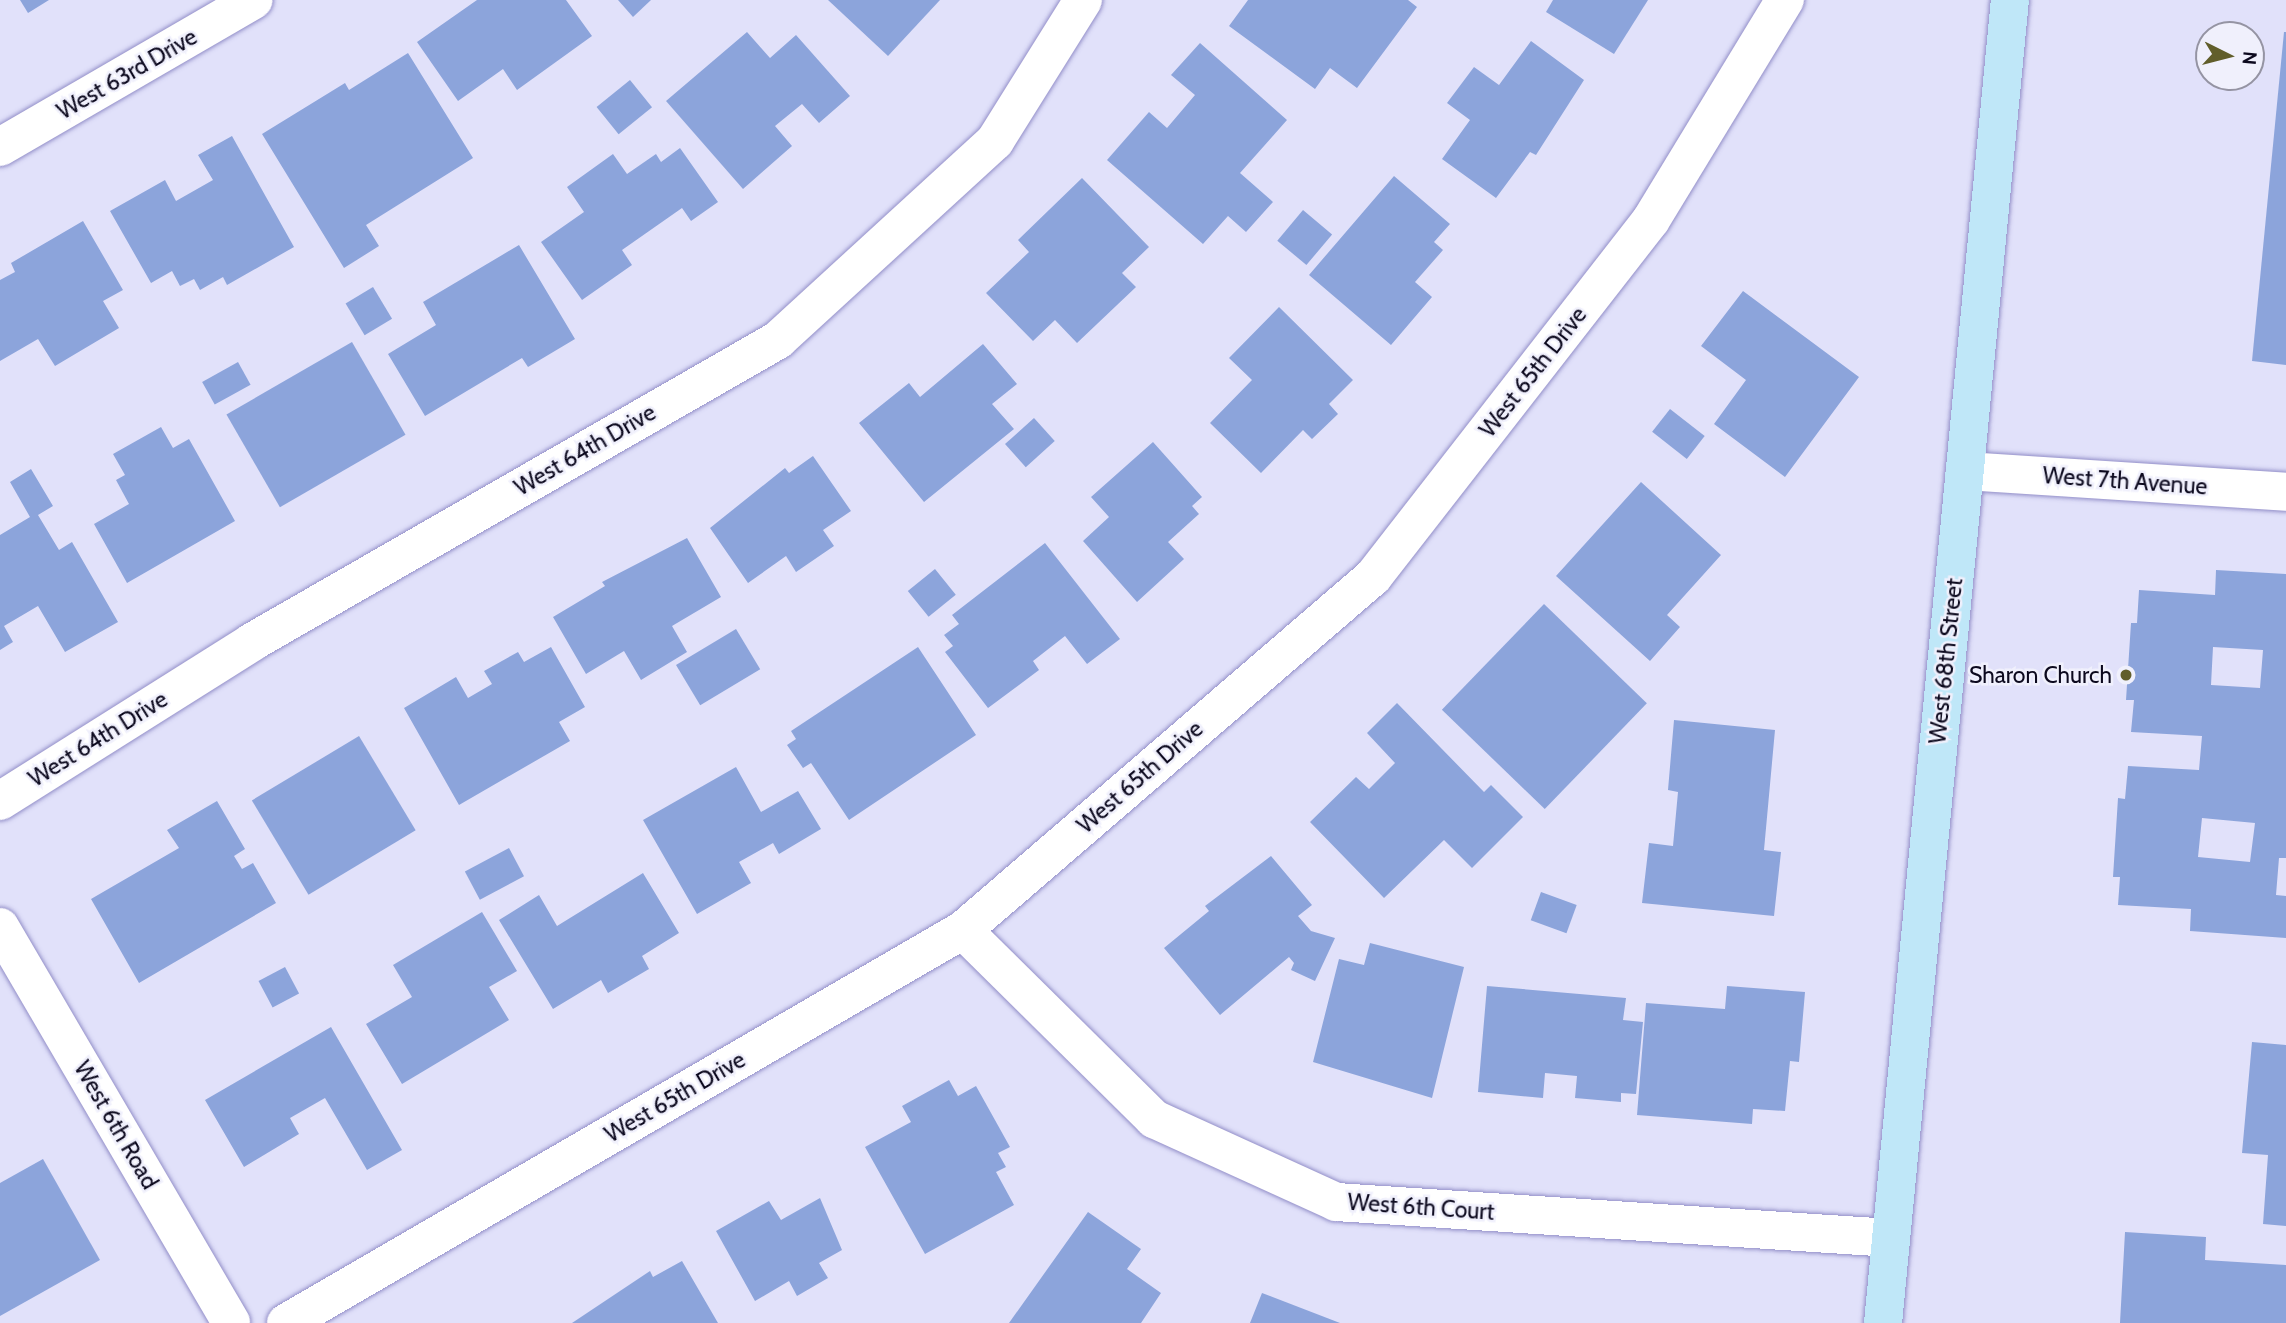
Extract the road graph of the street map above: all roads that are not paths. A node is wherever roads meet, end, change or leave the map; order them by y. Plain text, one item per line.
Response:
1 (254, 0) edge
2 (1083, 0) edge
3 (1785, 0) edge
4 (2010, 0) edge
5 (0, 147) edge
6 (1965, 471) junction
7 (2286, 492) edge
8 (0, 801) edge
9 (0, 927) edge
10 (963, 930) junction
11 (1891, 1237) junction
12 (231, 1323) edge
13 (286, 1323) edge
14 (1883, 1323) edge

1 - 5 street, West 63rd Drive
2 - 8 street, West 64th Drive
3 - 10 street, West 65th Drive
4 - 6 main road, West 68th Street
6 - 7 street, West 7th Avenue
6 - 11 main road, West 68th Street
9 - 12 street, West 6th Road
10 - 11 street, West 6th Court
10 - 13 street, West 65th Drive
11 - 14 main road, West 68th Street

